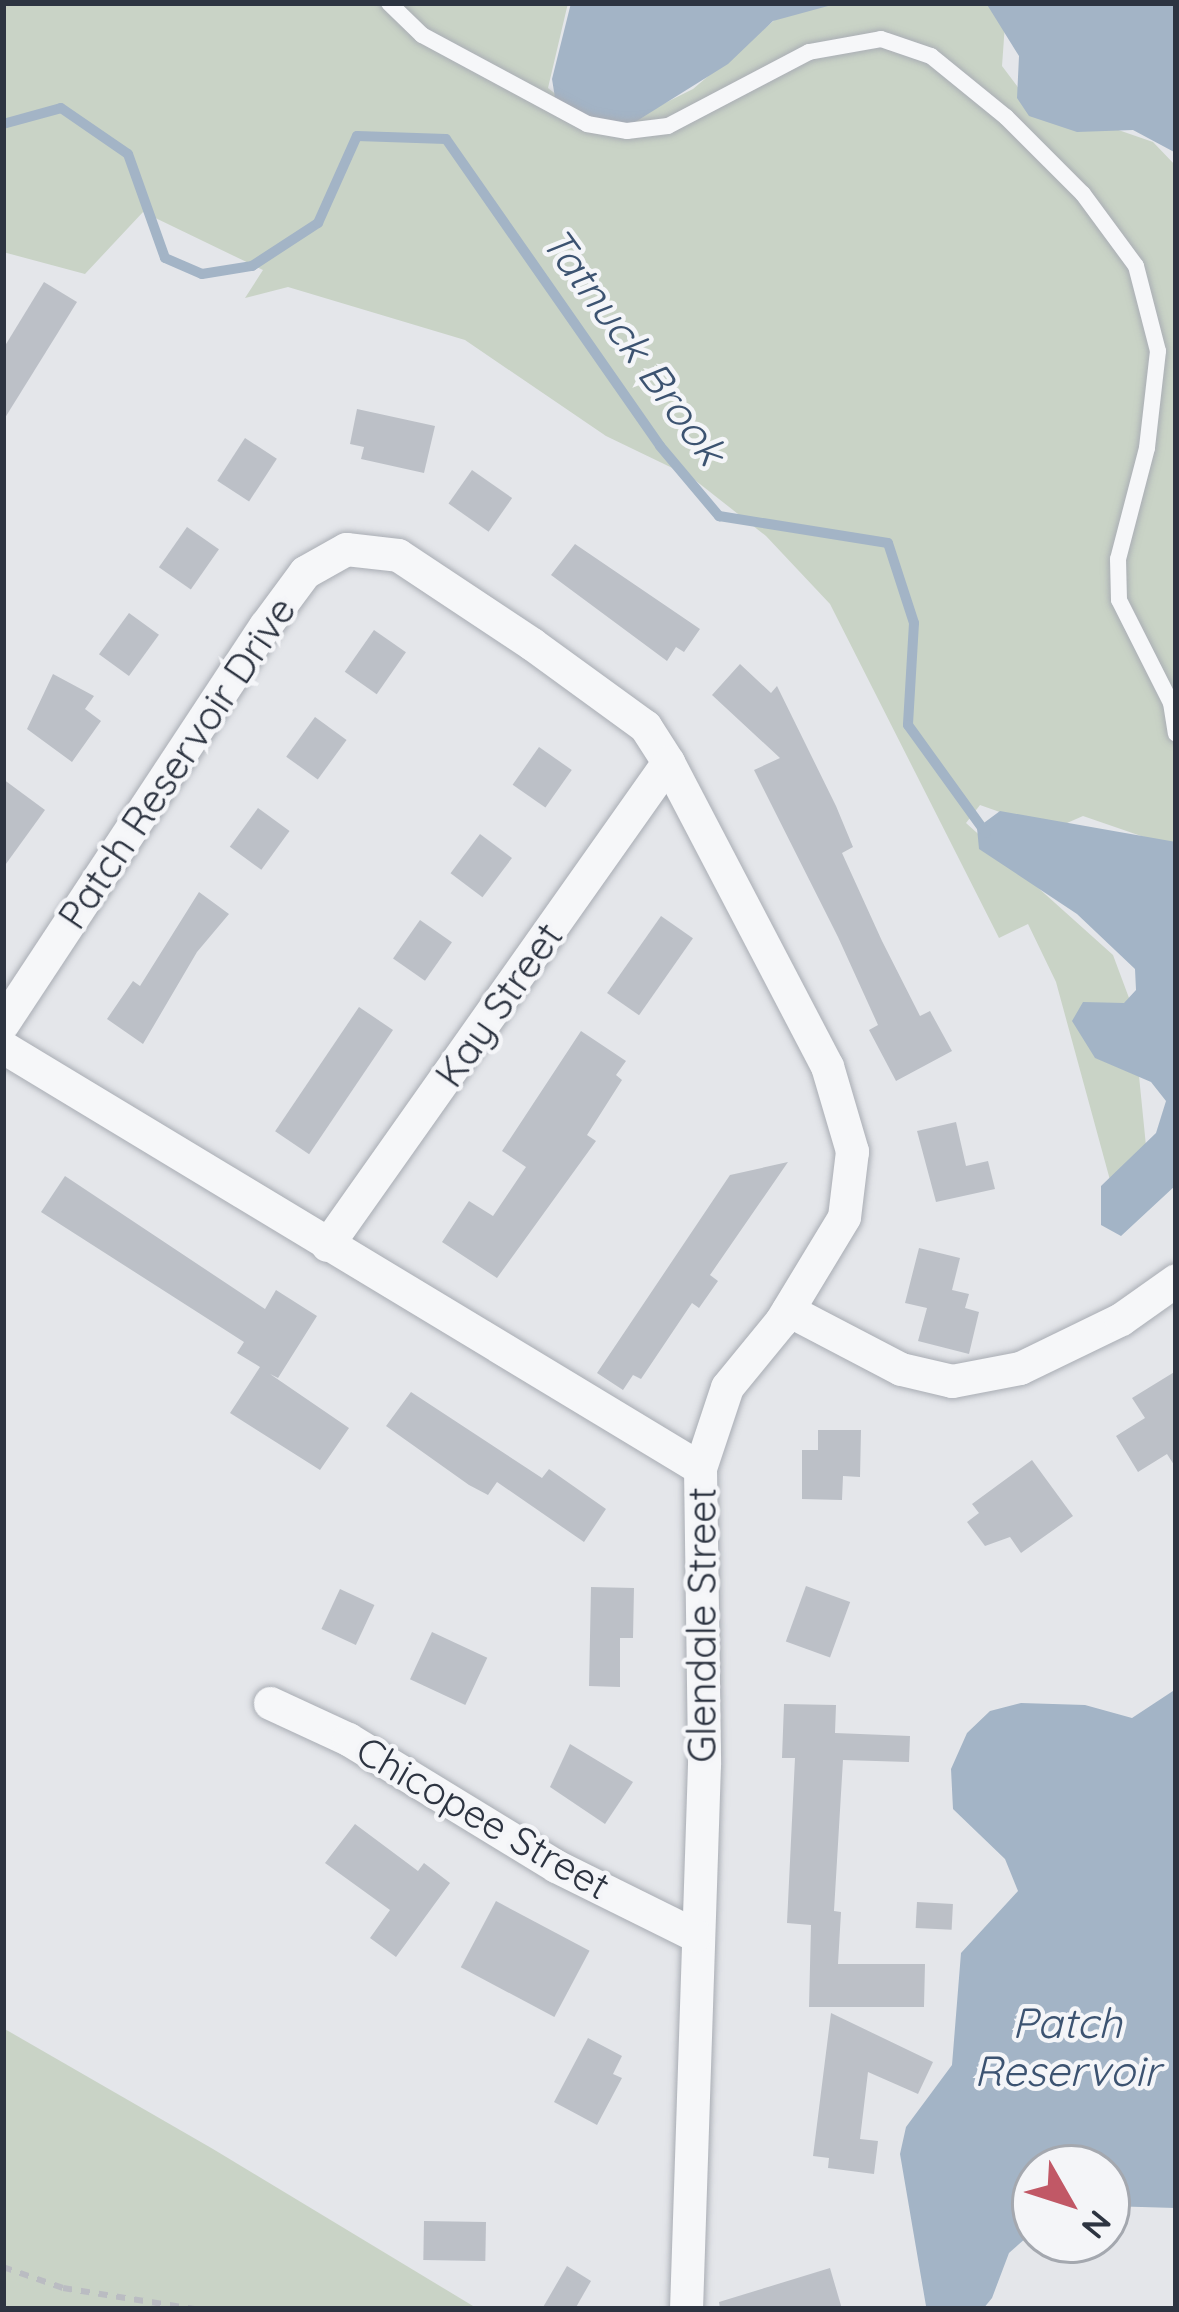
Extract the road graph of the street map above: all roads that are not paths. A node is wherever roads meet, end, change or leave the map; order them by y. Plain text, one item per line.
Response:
1 (389, 3) edge
2 (1176, 734) edge
3 (668, 762) junction
4 (3, 1023) edge
5 (3, 1047) edge
6 (327, 1245) junction
7 (1176, 1280) edge
8 (788, 1310) junction
9 (700, 1468) junction
10 (270, 1703) dead end
11 (695, 1935) junction
12 (686, 2309) edge

1 - 2 lane
3 - 4 street, Patch Reservoir Drive
3 - 6 street, Kay Street
3 - 8 street, Patch Reservoir Drive
5 - 6 street, Glendale Street
6 - 9 street, Glendale Street
7 - 8 street
8 - 9 street, Patch Reservoir Drive
9 - 11 street, Glendale Street
10 - 11 street, Chicopee Street
11 - 12 street, Glendale Street

